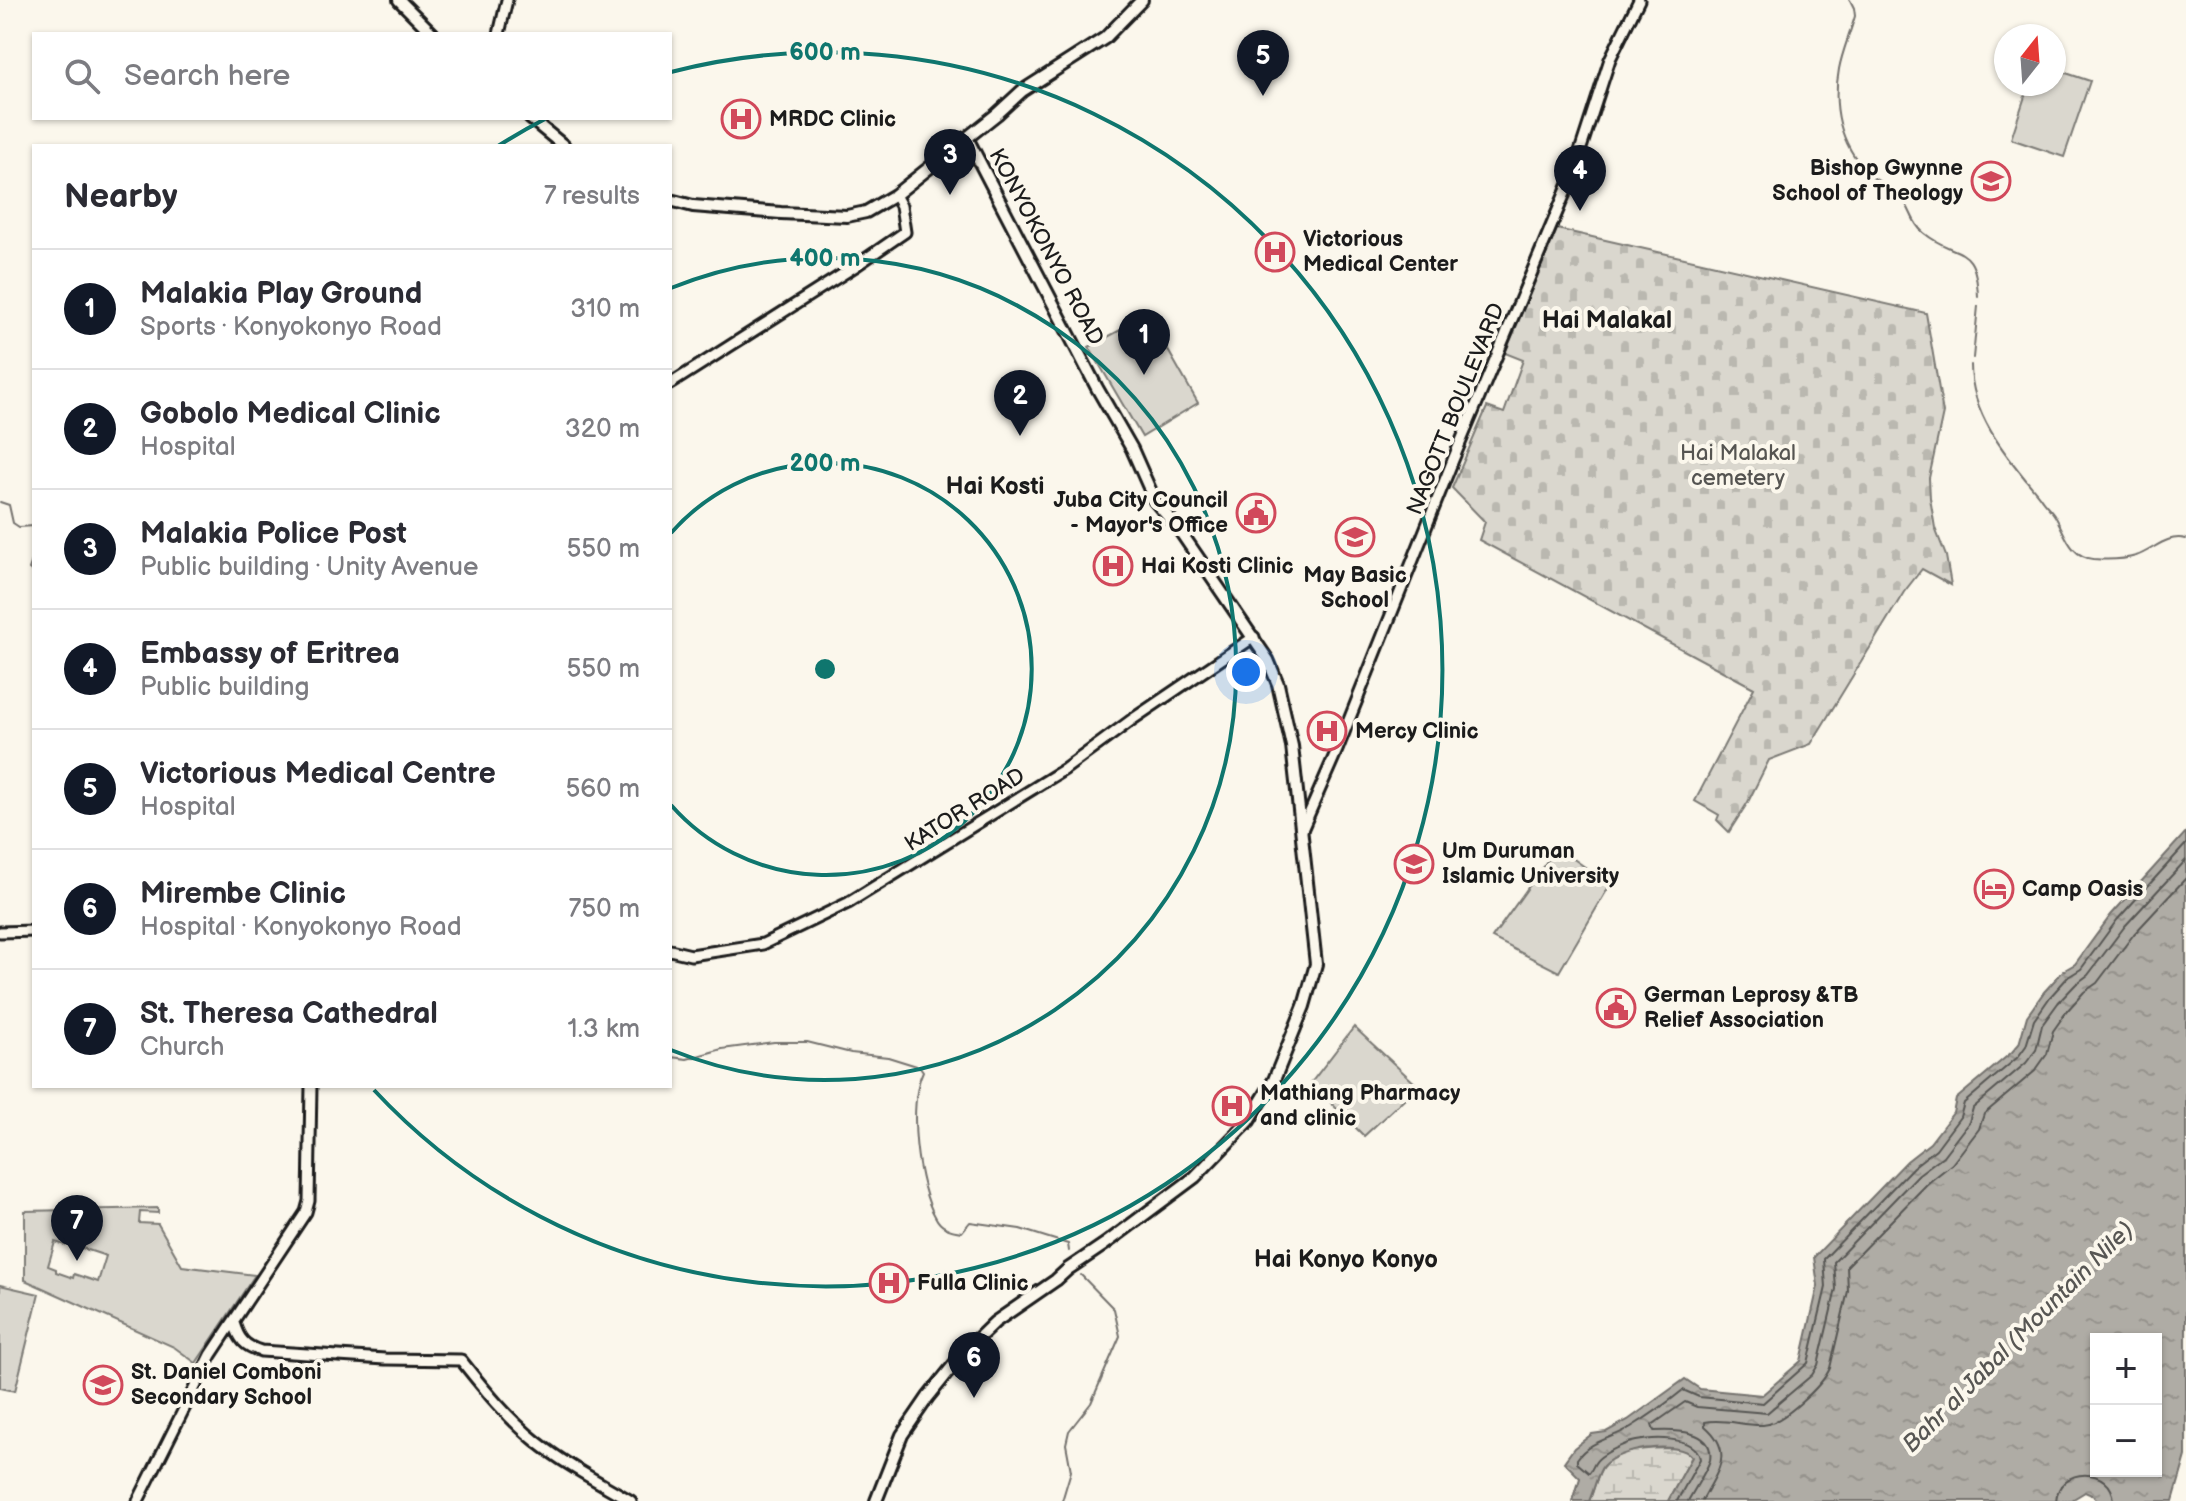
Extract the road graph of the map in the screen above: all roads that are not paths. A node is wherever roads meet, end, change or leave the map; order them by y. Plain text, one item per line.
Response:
1 (399, 0) edge
2 (507, 0) edge
3 (1142, 0) edge
4 (1639, 0) edge
5 (431, 32) edge
6 (499, 32) edge
7 (532, 120) edge
8 (967, 138) junction
9 (562, 144) edge
10 (895, 195) junction
11 (672, 201) edge
12 (672, 383) edge
13 (1254, 637) junction
14 (1302, 830) junction
15 (32, 931) edge
16 (0, 932) edge
17 (672, 950) edge
18 (311, 1088) edge
19 (234, 1323) junction
20 (138, 1501) edge
21 (631, 1501) edge
22 (876, 1501) edge

1 - 5 main road
2 - 6 street
3 - 8 main road
4 - 14 street, NAGOTT BOULEVARD
7 - 9 main road
8 - 10 main road
8 - 13 main road, KONYOKONYO ROAD
10 - 11 main road
10 - 12 street
13 - 14 main road, KONYOKONYO ROAD
13 - 17 street, KATOR ROAD
14 - 22 main road, KONYOKONYO ROAD
15 - 16 street
18 - 19 street
19 - 20 street
19 - 21 street

